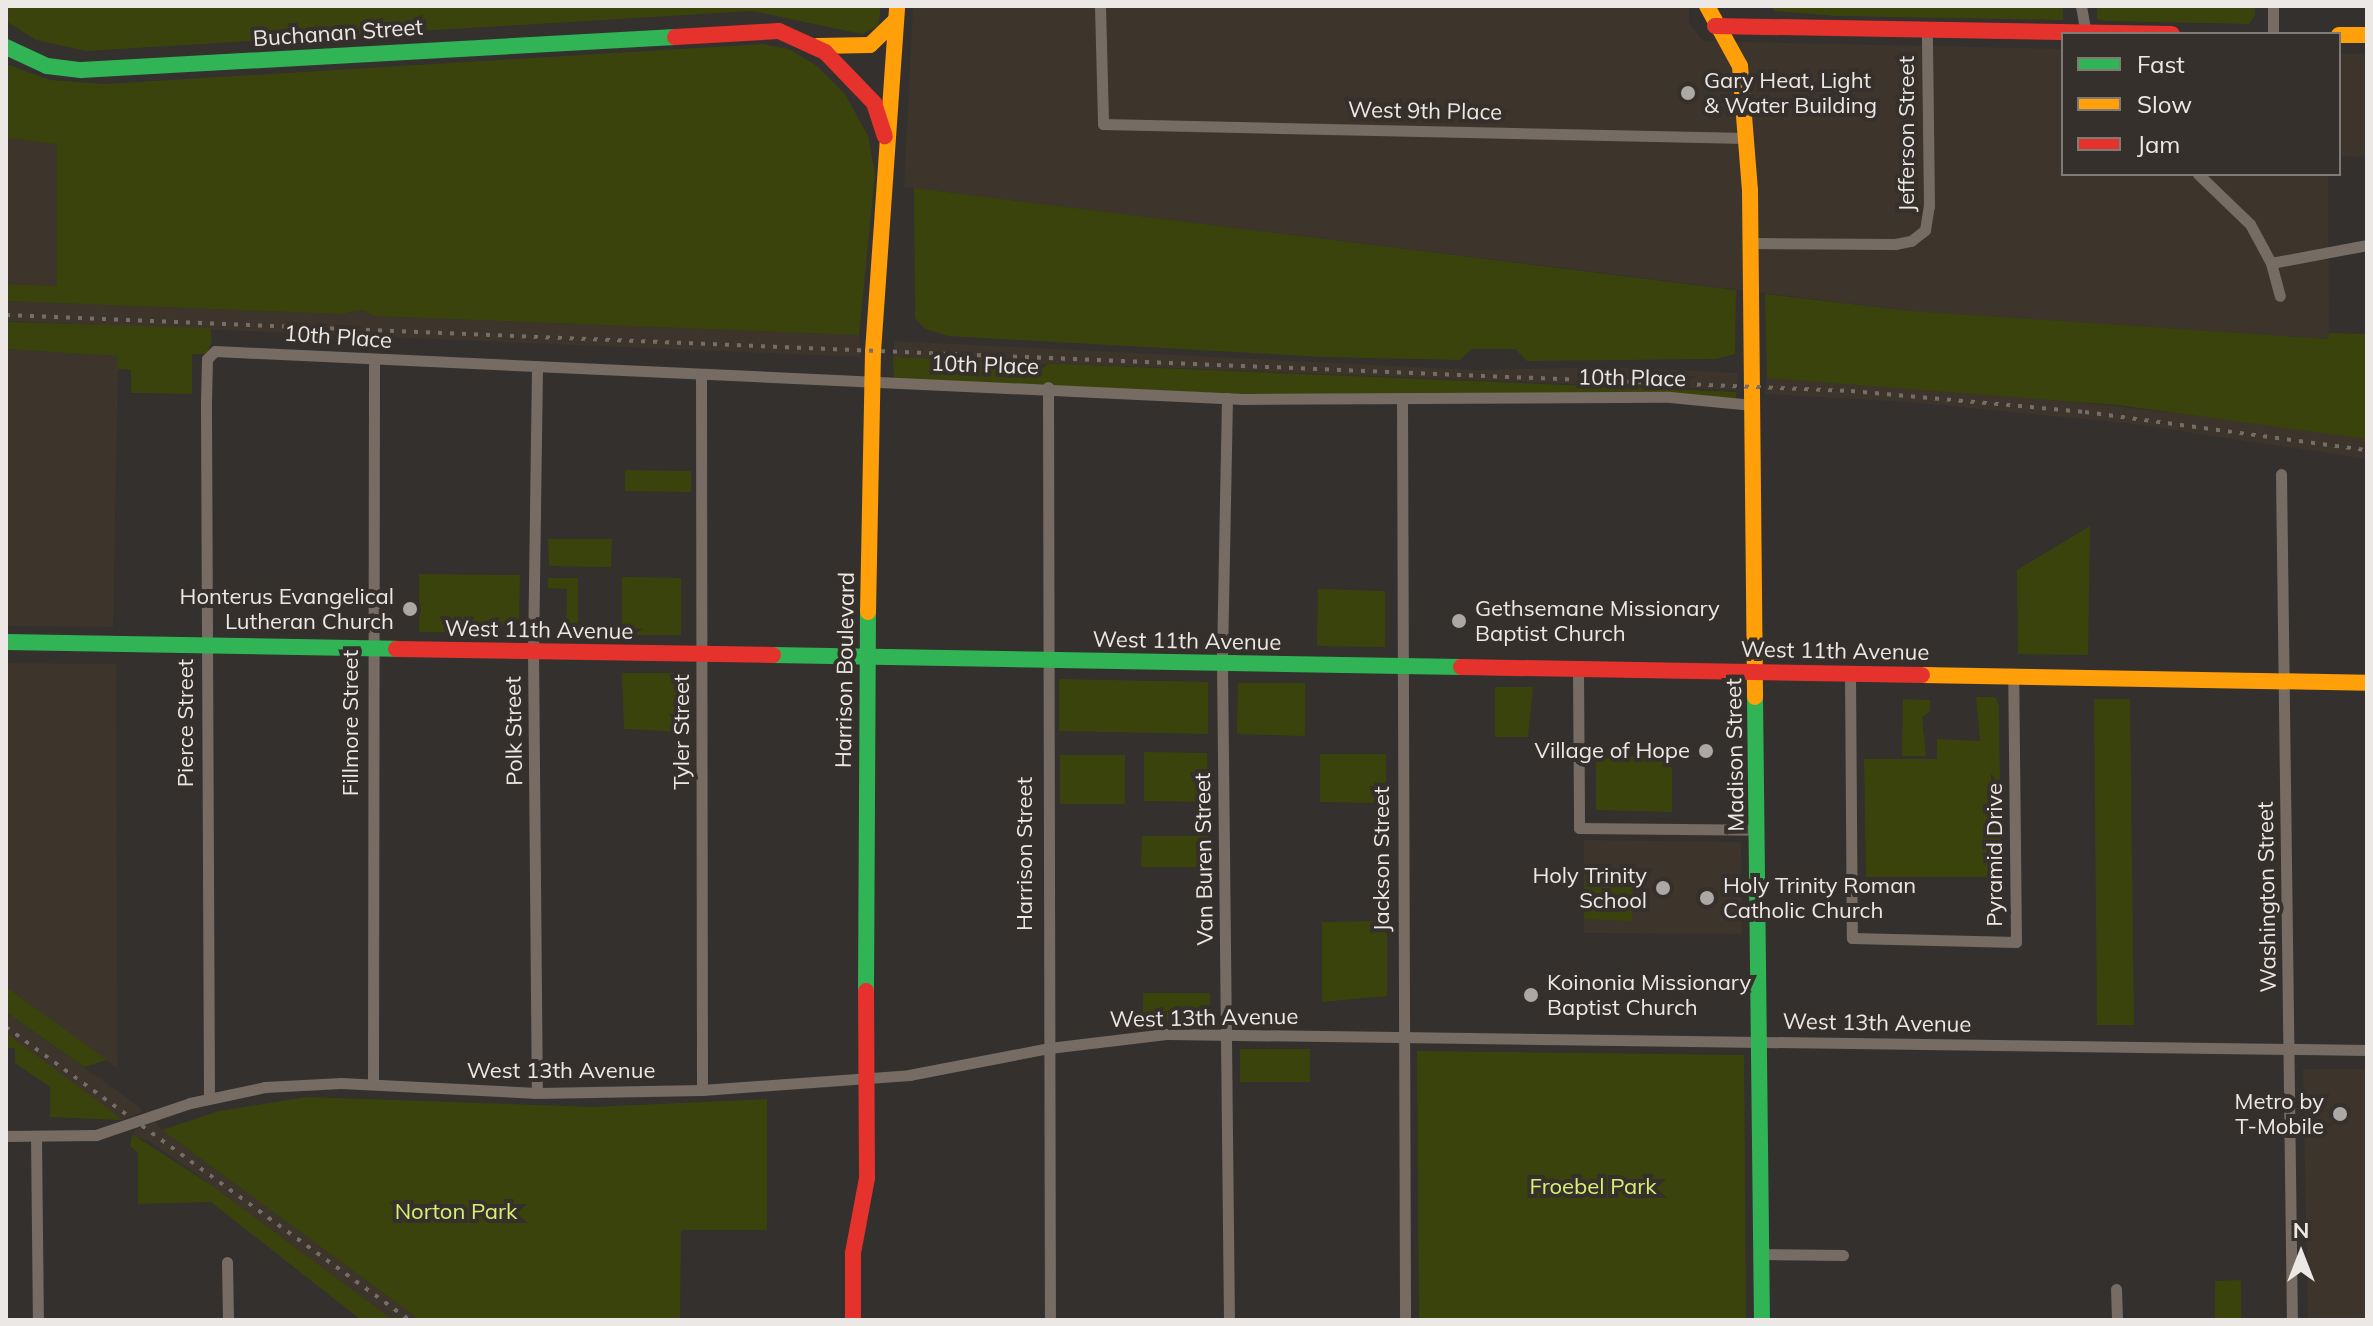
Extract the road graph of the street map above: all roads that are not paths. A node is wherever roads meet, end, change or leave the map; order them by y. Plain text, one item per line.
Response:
1 (1100, 6) edge
2 (1707, 6) edge
3 (2081, 6) edge
4 (2273, 6) edge
5 (896, 13) edge
6 (1715, 26) junction
7 (1927, 30) junction
8 (2086, 32) edge
9 (2273, 32) edge
10 (2061, 33) edge
11 (2341, 35) edge
12 (2367, 35) edge
13 (815, 46) junction
14 (6, 47) edge
15 (1747, 138) junction
16 (887, 165) junction
17 (2200, 176) edge
18 (1752, 243) junction
19 (2367, 245) edge
20 (2271, 263) junction
21 (2280, 296) dead end
22 (215, 351) joint
23 (374, 361) junction
24 (537, 368) junction
25 (701, 375) junction
26 (872, 381) junction
27 (1048, 387) junction
28 (1227, 398) junction
29 (1402, 398) junction
30 (1753, 405) junction
31 (2281, 474) dead end
32 (6, 642) edge
33 (205, 646) junction
34 (371, 649) junction
35 (533, 651) junction
36 (701, 655) junction
37 (866, 657) junction
38 (1045, 660) junction
39 (1222, 664) junction
40 (1400, 667) junction
41 (1578, 670) junction
42 (1756, 672) junction
43 (1850, 673) junction
44 (2013, 676) junction
45 (2284, 682) junction
46 (2367, 683) edge
47 (1757, 830) junction
48 (1226, 1035) junction
49 (1403, 1037) junction
50 (1759, 1041) junction
51 (1049, 1048) junction
52 (2289, 1049) junction
53 (2367, 1050) edge
54 (866, 1076) junction
55 (373, 1084) junction
56 (702, 1090) junction
57 (537, 1093) junction
58 (209, 1098) junction
59 (6, 1136) edge
60 (36, 1137) junction
61 (1761, 1254) junction
62 (1843, 1255) dead end
63 (227, 1262) dead end
64 (2116, 1289) dead end
65 (855, 1317) edge
66 (38, 1320) edge
67 (228, 1320) edge
68 (1050, 1320) edge
69 (1229, 1320) edge
70 (1405, 1320) edge
71 (1762, 1320) edge
72 (2117, 1320) edge
73 (2292, 1320) edge

1 - 15 street, West 9th Place
2 - 6 street, Madison Street
3 - 8 street
4 - 9 street
5 - 13 street
5 - 16 street, Harrison Boulevard
6 - 7 street
6 - 15 street, Madison Street
7 - 10 street
7 - 18 street, Jefferson Street
11 - 12 street
13 - 14 street, Buchanan Street
13 - 16 street, Buchanan Street
15 - 18 street, Madison Street
16 - 26 street, Harrison Boulevard
17 - 20 street
18 - 30 street, Madison Street
19 - 20 street
20 - 21 street
22 - 23 street, 10th Place
22 - 33 street, Pierce Street
23 - 24 street, 10th Place
23 - 34 street, Fillmore Street
24 - 25 street, 10th Place
24 - 35 street, Polk Street
25 - 26 street, 10th Place
25 - 36 street, Tyler Street
26 - 27 street, 10th Place
26 - 37 street, Harrison Boulevard
27 - 28 street, 10th Place
27 - 38 street, Harrison Street
28 - 29 street, 10th Place
28 - 39 street, Van Buren Street
29 - 30 street, 10th Place
29 - 40 street, Jackson Street
30 - 42 street, Madison Street
31 - 45 street, Washington Street
32 - 33 street, West 11th Avenue
33 - 34 street, West 11th Avenue
33 - 58 street, Pierce Street
34 - 35 street, West 11th Avenue
34 - 55 street, Fillmore Street
35 - 36 street, West 11th Avenue
35 - 57 street, Polk Street
36 - 37 street, West 11th Avenue
36 - 56 street, Tyler Street
37 - 38 street, West 11th Avenue
37 - 54 street, Harrison Boulevard
38 - 39 street, West 11th Avenue
38 - 51 street, Harrison Street
39 - 40 street, West 11th Avenue
39 - 48 street, Van Buren Street
40 - 41 street, West 11th Avenue
40 - 49 street, Jackson Street
41 - 42 street, West 11th Avenue
41 - 47 street
42 - 43 street, West 11th Avenue
42 - 47 street, Madison Street
43 - 44 street, West 11th Avenue
43 - 44 street, Pyramid Drive
44 - 45 street, West 11th Avenue
45 - 46 street, West 11th Avenue
45 - 52 street, Washington Street
47 - 50 street, Madison Street
48 - 49 street, West 13th Avenue
48 - 51 street, West 13th Avenue
48 - 69 street, Van Buren Street
49 - 50 street, West 13th Avenue
49 - 70 street, Jackson Street
50 - 52 street, West 13th Avenue
50 - 61 street, Madison Street
51 - 54 street, West 13th Avenue
51 - 68 street, Harrison Street
52 - 53 street, West 13th Avenue
52 - 73 street, Washington Street
54 - 56 street, West 13th Avenue
54 - 65 street, Harrison Boulevard
55 - 57 street, West 13th Avenue
55 - 58 street, West 13th Avenue
56 - 57 street, West 13th Avenue
58 - 60 street, West 13th Avenue
59 - 60 street, West 13th Avenue
60 - 66 street
61 - 62 street
61 - 71 street, Madison Street
63 - 67 street
64 - 72 street

